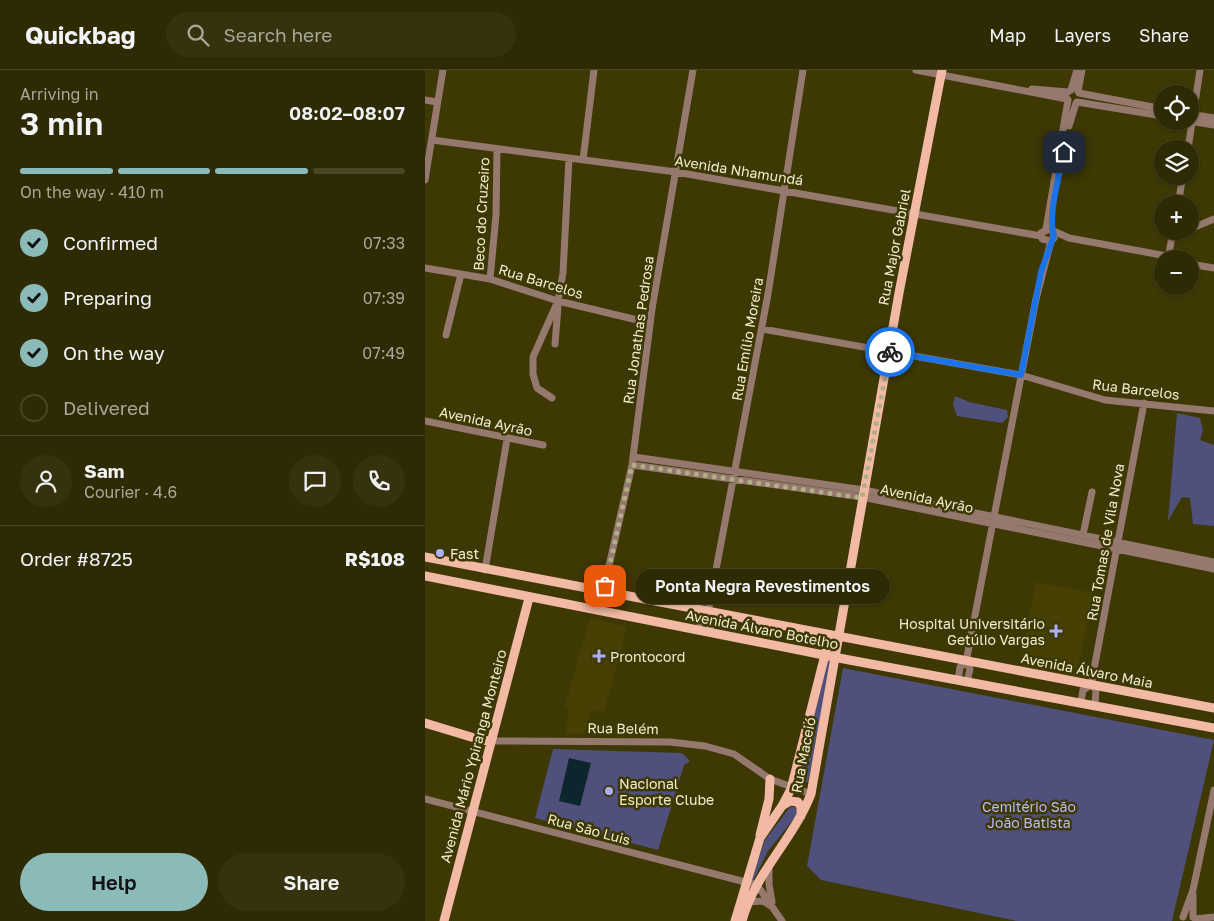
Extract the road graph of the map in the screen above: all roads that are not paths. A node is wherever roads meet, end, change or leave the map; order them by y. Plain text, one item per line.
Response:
1 (443, 70) edge
2 (594, 70) edge
3 (693, 70) edge
4 (803, 70) edge
5 (916, 70) edge
6 (1077, 70) edge
7 (1082, 70) edge
8 (1200, 70) edge
9 (941, 73) edge
10 (1198, 85) edge
11 (1072, 94) junction
12 (425, 100) edge
13 (437, 102) junction
14 (1077, 102) junction
15 (1154, 108) edge
16 (1154, 115) edge
17 (1199, 118) edge
18 (1214, 118) edge
19 (1199, 120) edge
20 (1214, 125) edge
21 (432, 140) junction
22 (497, 150) junction
23 (569, 158) junction
24 (583, 160) junction
25 (427, 163) edge
26 (676, 172) junction
27 (425, 180) edge
28 (783, 189) junction
29 (1054, 201) junction
30 (914, 212) junction
31 (1214, 219) edge
32 (1199, 225) edge
33 (1050, 230) junction
34 (1047, 239) junction
35 (1154, 255) edge
36 (1154, 256) edge
37 (1199, 263) edge
38 (1199, 264) edge
39 (1214, 264) edge
40 (425, 268) edge
41 (1214, 268) edge
42 (461, 274) junction
43 (490, 279) junction
44 (558, 301) junction
45 (650, 323) junction
46 (762, 330) junction
47 (446, 335) dead end
48 (555, 344) dead end
49 (890, 351) junction
50 (1021, 375) junction
51 (551, 398) dead end
52 (1144, 403) junction
53 (1214, 412) edge
54 (425, 421) edge
55 (507, 439) junction
56 (543, 445) dead end
57 (634, 457) junction
58 (632, 465) junction
59 (734, 477) junction
60 (1092, 492) dead end
61 (863, 494) junction
62 (993, 521) junction
63 (1083, 535) junction
64 (1118, 542) junction
65 (1117, 550) junction
66 (425, 557) edge
67 (1214, 562) edge
68 (1214, 569) edge
69 (485, 570) junction
70 (425, 576) edge
71 (603, 592) junction
72 (529, 598) junction
73 (708, 612) junction
74 (698, 631) junction
75 (711, 633) junction
76 (834, 636) junction
77 (830, 656) junction
78 (966, 662) junction
79 (958, 680) junction
80 (967, 682) junction
81 (1091, 685) junction
82 (1081, 702) junction
83 (1095, 704) junction
84 (1214, 708) edge
85 (425, 723) edge
86 (1214, 728) edge
87 (491, 741) junction
88 (770, 779) junction
89 (791, 789) junction
90 (1214, 790) edge
91 (811, 794) junction
92 (425, 799) edge
93 (782, 806) junction
94 (471, 811) junction
95 (801, 816) junction
96 (760, 838) junction
97 (769, 863) junction
98 (747, 882) junction
99 (757, 885) junction
100 (1193, 890) junction
101 (747, 902) junction
102 (775, 910) junction
103 (1182, 919) edge
104 (1195, 919) edge
105 (1213, 919) edge
106 (444, 921) edge
107 (735, 921) edge
108 (742, 921) edge
109 (782, 921) edge

1 - 13 street
2 - 24 street
3 - 26 street, Rua Jonathas Pedrosa
4 - 28 street, Rua Emílio Moreira
5 - 9 street
6 - 11 street
7 - 11 street
8 - 10 street
9 - 11 street
9 - 30 main road, Rua Major Gabriel
11 - 14 street
11 - 15 street
11 - 29 street
12 - 13 street
13 - 21 street
14 - 16 street
14 - 29 street
17 - 18 street
19 - 20 street
21 - 22 street, Avenida Nhamundá
21 - 25 street
22 - 23 street, Avenida Nhamundá
22 - 43 street, Beco do Cruzeiro
23 - 24 street, Avenida Nhamundá
23 - 44 street
24 - 26 street, Avenida Nhamundá
25 - 27 street
26 - 28 street, Avenida Nhamundá
26 - 45 street, Rua Jonathas Pedrosa
28 - 30 street, Avenida Nhamundá
28 - 46 street, Rua Emílio Moreira
29 - 33 street
30 - 34 street, Avenida Nhamundá
30 - 49 main road, Rua Major Gabriel
31 - 32 street
33 - 34 street
33 - 34 street
33 - 35 street, Avenida Nhamundá
34 - 36 street, Avenida Nhamundá
34 - 50 street
37 - 39 street
38 - 41 street
40 - 42 street, Rua Barcelos
42 - 43 street, Rua Barcelos
42 - 47 street
43 - 44 street, Rua Barcelos
44 - 45 street, Rua Barcelos
44 - 48 street
44 - 51 street
45 - 57 street, Rua Jonathas Pedrosa
46 - 49 street, Rua Barcelos
46 - 59 street, Rua Emílio Moreira
49 - 50 street, Rua Barcelos
49 - 61 main road, Rua Major Gabriel
50 - 52 street, Rua Barcelos
50 - 62 street
52 - 53 street, Rua Barcelos
52 - 64 street, Rua Tomas de Vila Nova
54 - 55 street, Avenida Ayrão
55 - 56 street, Avenida Ayrão
55 - 69 street
57 - 58 street, Rua Jonathas Pedrosa
57 - 59 street, Avenida Ayrão
58 - 59 street, Avenida Ayrão
58 - 71 street, Rua Jonathas Pedrosa
59 - 61 street, Avenida Ayrão
59 - 73 street, Rua Emílio Moreira
60 - 63 street
61 - 62 street, Avenida Ayrão
61 - 76 main road, Rua Major Gabriel
62 - 63 street, Avenida Ayrão
62 - 65 street, Avenida Ayrão
62 - 78 street
63 - 64 street, Avenida Ayrão
64 - 65 street, Rua Tomas de Vila Nova
64 - 67 street, Avenida Ayrão
65 - 68 street, Avenida Ayrão
65 - 81 street, Rua Tomas de Vila Nova
66 - 69 main road, Avenida Álvaro Maia
69 - 71 main road, Avenida Álvaro Maia
70 - 72 main road, Avenida Álvaro Botelho
71 - 73 main road, Avenida Álvaro Maia
72 - 74 main road, Avenida Álvaro Botelho
72 - 87 main road, Avenida Mário Ypiranga Monteiro
73 - 74 street, Rua Emílio Moreira
73 - 75 street, Rua Emílio Moreira
73 - 76 main road, Avenida Álvaro Maia
74 - 75 main road, Avenida Álvaro Botelho
75 - 77 main road, Avenida Álvaro Botelho
76 - 77 main road, Rua Maceió
76 - 78 main road, Avenida Álvaro Maia
77 - 79 main road, Avenida Álvaro Botelho
77 - 89 main road, Rua Maceió
77 - 91 main road, Rua Maceió
78 - 79 street
78 - 80 street
78 - 81 main road, Avenida Álvaro Maia
79 - 80 main road, Avenida Álvaro Botelho
80 - 82 main road, Avenida Álvaro Botelho
81 - 82 street, Rua Tomas de Vila Nova
81 - 83 street, Rua Tomas de Vila Nova
81 - 84 main road, Avenida Álvaro Maia
82 - 83 main road, Avenida Álvaro Botelho
83 - 86 main road
85 - 87 main road, Rua Belém
87 - 88 street, Rua Belém
87 - 94 main road, Avenida Mário Ypiranga Monteiro
88 - 89 street, Rua Belém
88 - 96 main road
89 - 91 street, Rua Belém
89 - 93 main road, Rua Maceió
90 - 100 street
91 - 95 main road, Rua Maceió
92 - 94 street, Rua São Luis
93 - 95 main road
93 - 96 main road, Rua Maceió
94 - 98 street, Rua São Luis
94 - 106 main road, Avenida Mário Ypiranga Monteiro
95 - 97 main road, Rua Maceió
96 - 98 main road, Rua Maceió
97 - 99 main road, Rua Maceió
97 - 102 street
98 - 99 street, Rua São Luis
98 - 107 main road, Rua Maceió
99 - 101 main road, Rua Maceió
99 - 102 street
100 - 103 street
100 - 104 street
101 - 102 street
101 - 108 main road, Rua Maceió
102 - 109 street
103 - 104 street
104 - 105 street

